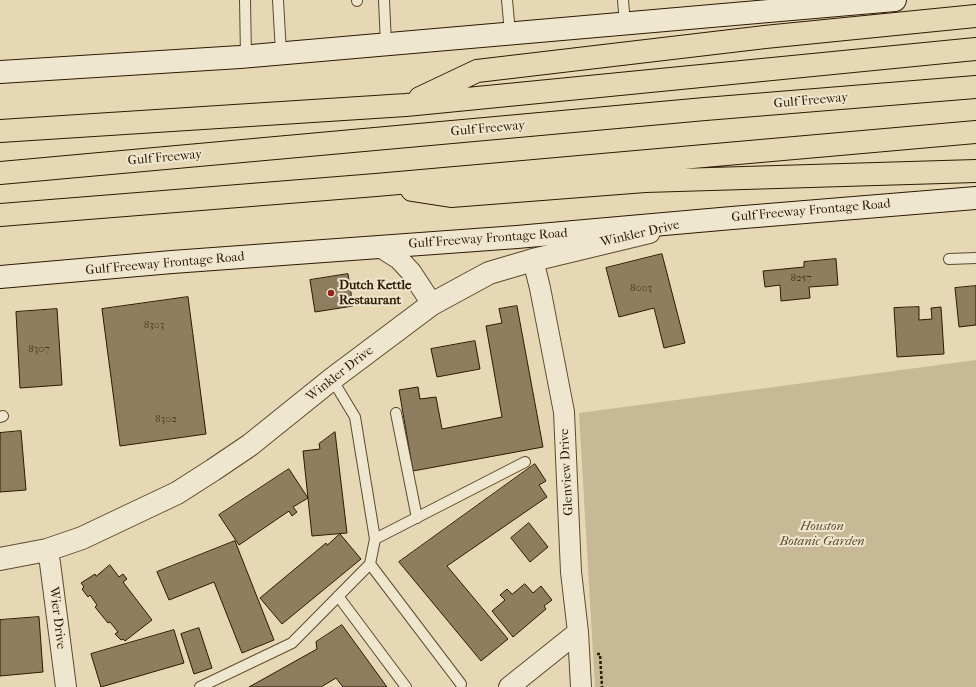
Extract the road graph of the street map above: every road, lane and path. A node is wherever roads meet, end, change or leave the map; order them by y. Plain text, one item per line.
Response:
1 (245, 0) edge
2 (278, 0) edge
3 (384, 0) edge
4 (507, 0) edge
5 (623, 0) edge
6 (889, 0) edge
7 (976, 16) edge
8 (625, 24) junction
9 (510, 33) junction
10 (386, 44) junction
11 (976, 49) edge
12 (281, 53) junction
13 (246, 56) junction
14 (0, 72) edge
15 (976, 87) edge
16 (406, 105) junction
17 (0, 131) edge
18 (976, 132) edge
19 (976, 171) edge
20 (0, 173) edge
21 (376, 185) junction
22 (976, 198) edge
23 (0, 215) edge
24 (694, 221) junction
25 (380, 247) junction
26 (976, 258) edge
27 (949, 259) dead end
28 (533, 260) junction
29 (0, 277) edge
30 (432, 304) junction
31 (332, 379) junction
32 (396, 413) dead end
33 (525, 462) dead end
34 (417, 518) junction
35 (375, 539) junction
36 (47, 550) junction
37 (0, 559) edge
38 (370, 564) junction
39 (338, 596) junction
40 (578, 632) junction
41 (600, 654) dead end
42 (461, 684) dead end
43 (66, 687) edge
44 (200, 687) edge
45 (406, 687) edge
46 (509, 687) edge
47 (581, 687) edge
48 (602, 687) edge

1 - 13 lane
2 - 12 lane
3 - 10 lane
4 - 9 lane
5 - 8 lane
6 - 8 main road
7 - 16 highway
8 - 9 main road
9 - 10 main road
10 - 12 main road
11 - 16 highway
12 - 13 main road
13 - 14 main road
15 - 20 highway, Gulf Freeway
16 - 17 highway
18 - 21 highway
19 - 21 highway
21 - 23 highway
22 - 24 main road, Gulf Freeway Frontage Road
24 - 25 main road, Gulf Freeway Frontage Road
24 - 28 main road, Winkler Drive
25 - 29 main road, Gulf Freeway Frontage Road
25 - 30 street
26 - 27 lane
28 - 30 main road, Winkler Drive
28 - 40 street, Glenview Drive
30 - 31 main road, Winkler Drive
31 - 35 lane
31 - 36 main road, Winkler Drive
32 - 34 lane
33 - 34 lane
34 - 35 lane
35 - 38 lane
36 - 37 main road, Winkler Drive
36 - 43 street, Wier Drive
38 - 39 lane
38 - 42 lane
39 - 44 lane
39 - 45 lane
40 - 46 street
40 - 47 street, Glenview Drive
41 - 48 path

